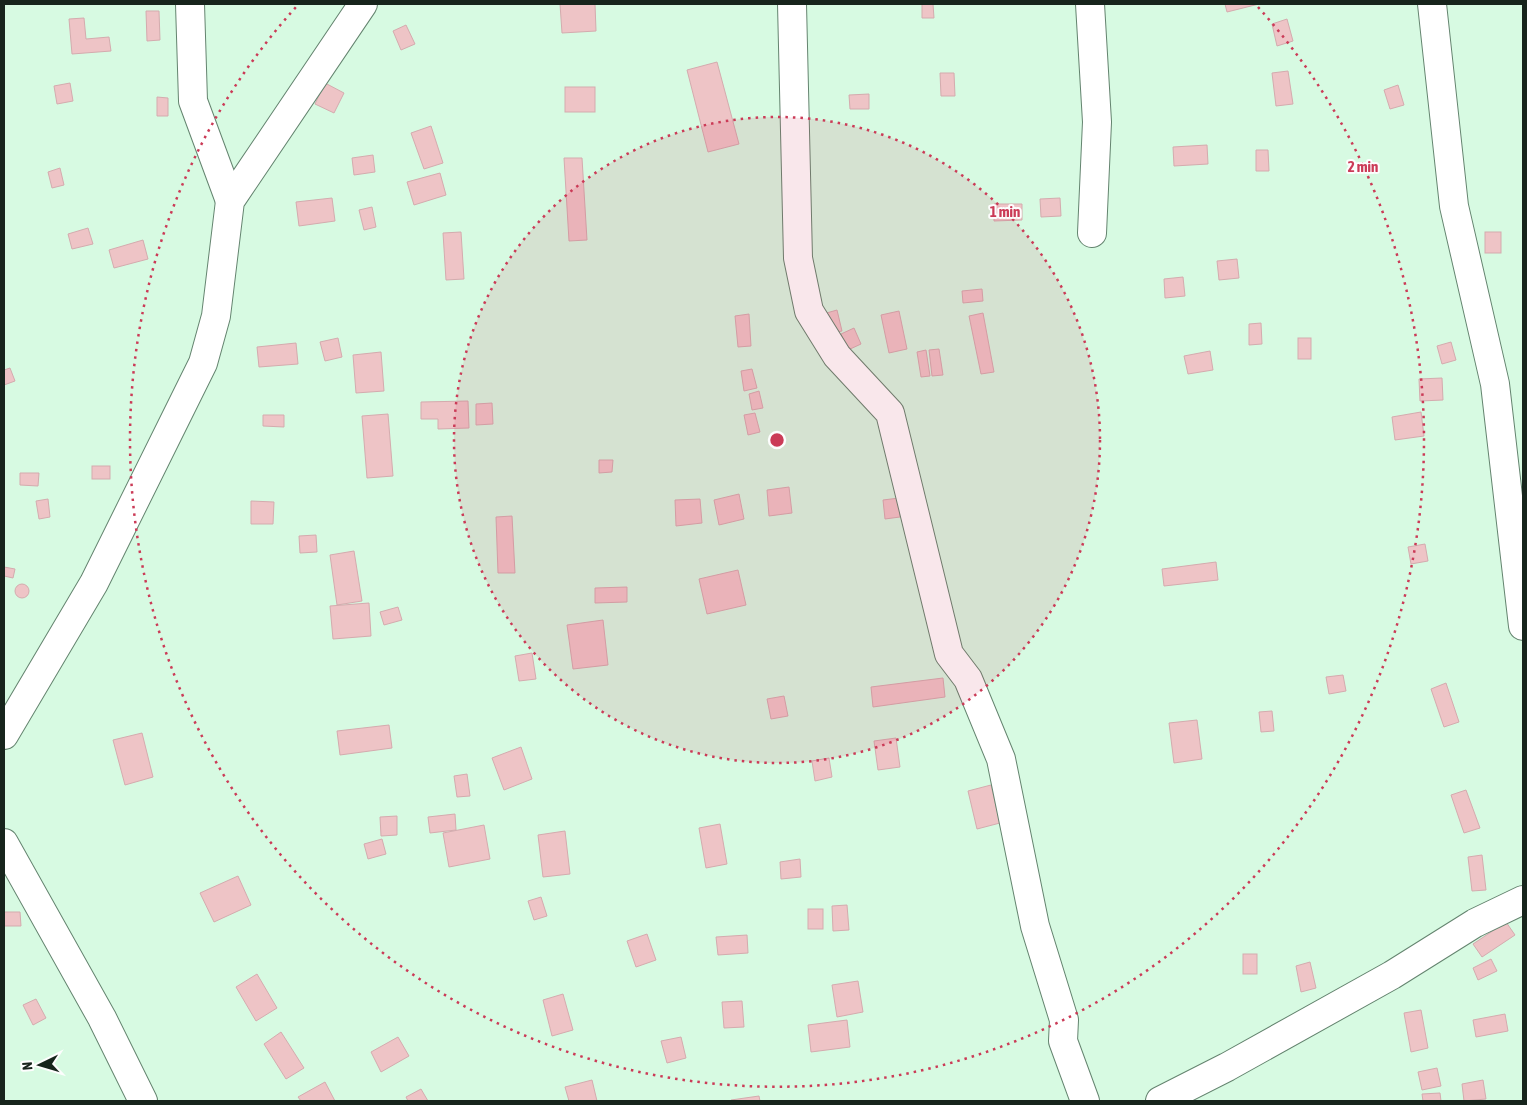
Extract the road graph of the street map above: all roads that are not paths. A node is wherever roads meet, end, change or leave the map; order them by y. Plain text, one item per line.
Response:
1 (190, 4) edge
2 (363, 4) edge
3 (792, 4) edge
4 (1090, 4) edge
5 (1432, 4) edge
6 (230, 201) junction
7 (1092, 232) dead end
8 (1523, 626) edge
9 (4, 735) edge
10 (4, 843) edge
11 (1523, 900) edge
12 (143, 1101) edge
13 (1085, 1101) edge
14 (1160, 1101) edge

1 - 6 street
2 - 6 street
3 - 13 street
4 - 7 street
5 - 8 street
6 - 9 street
10 - 12 street
11 - 14 street

